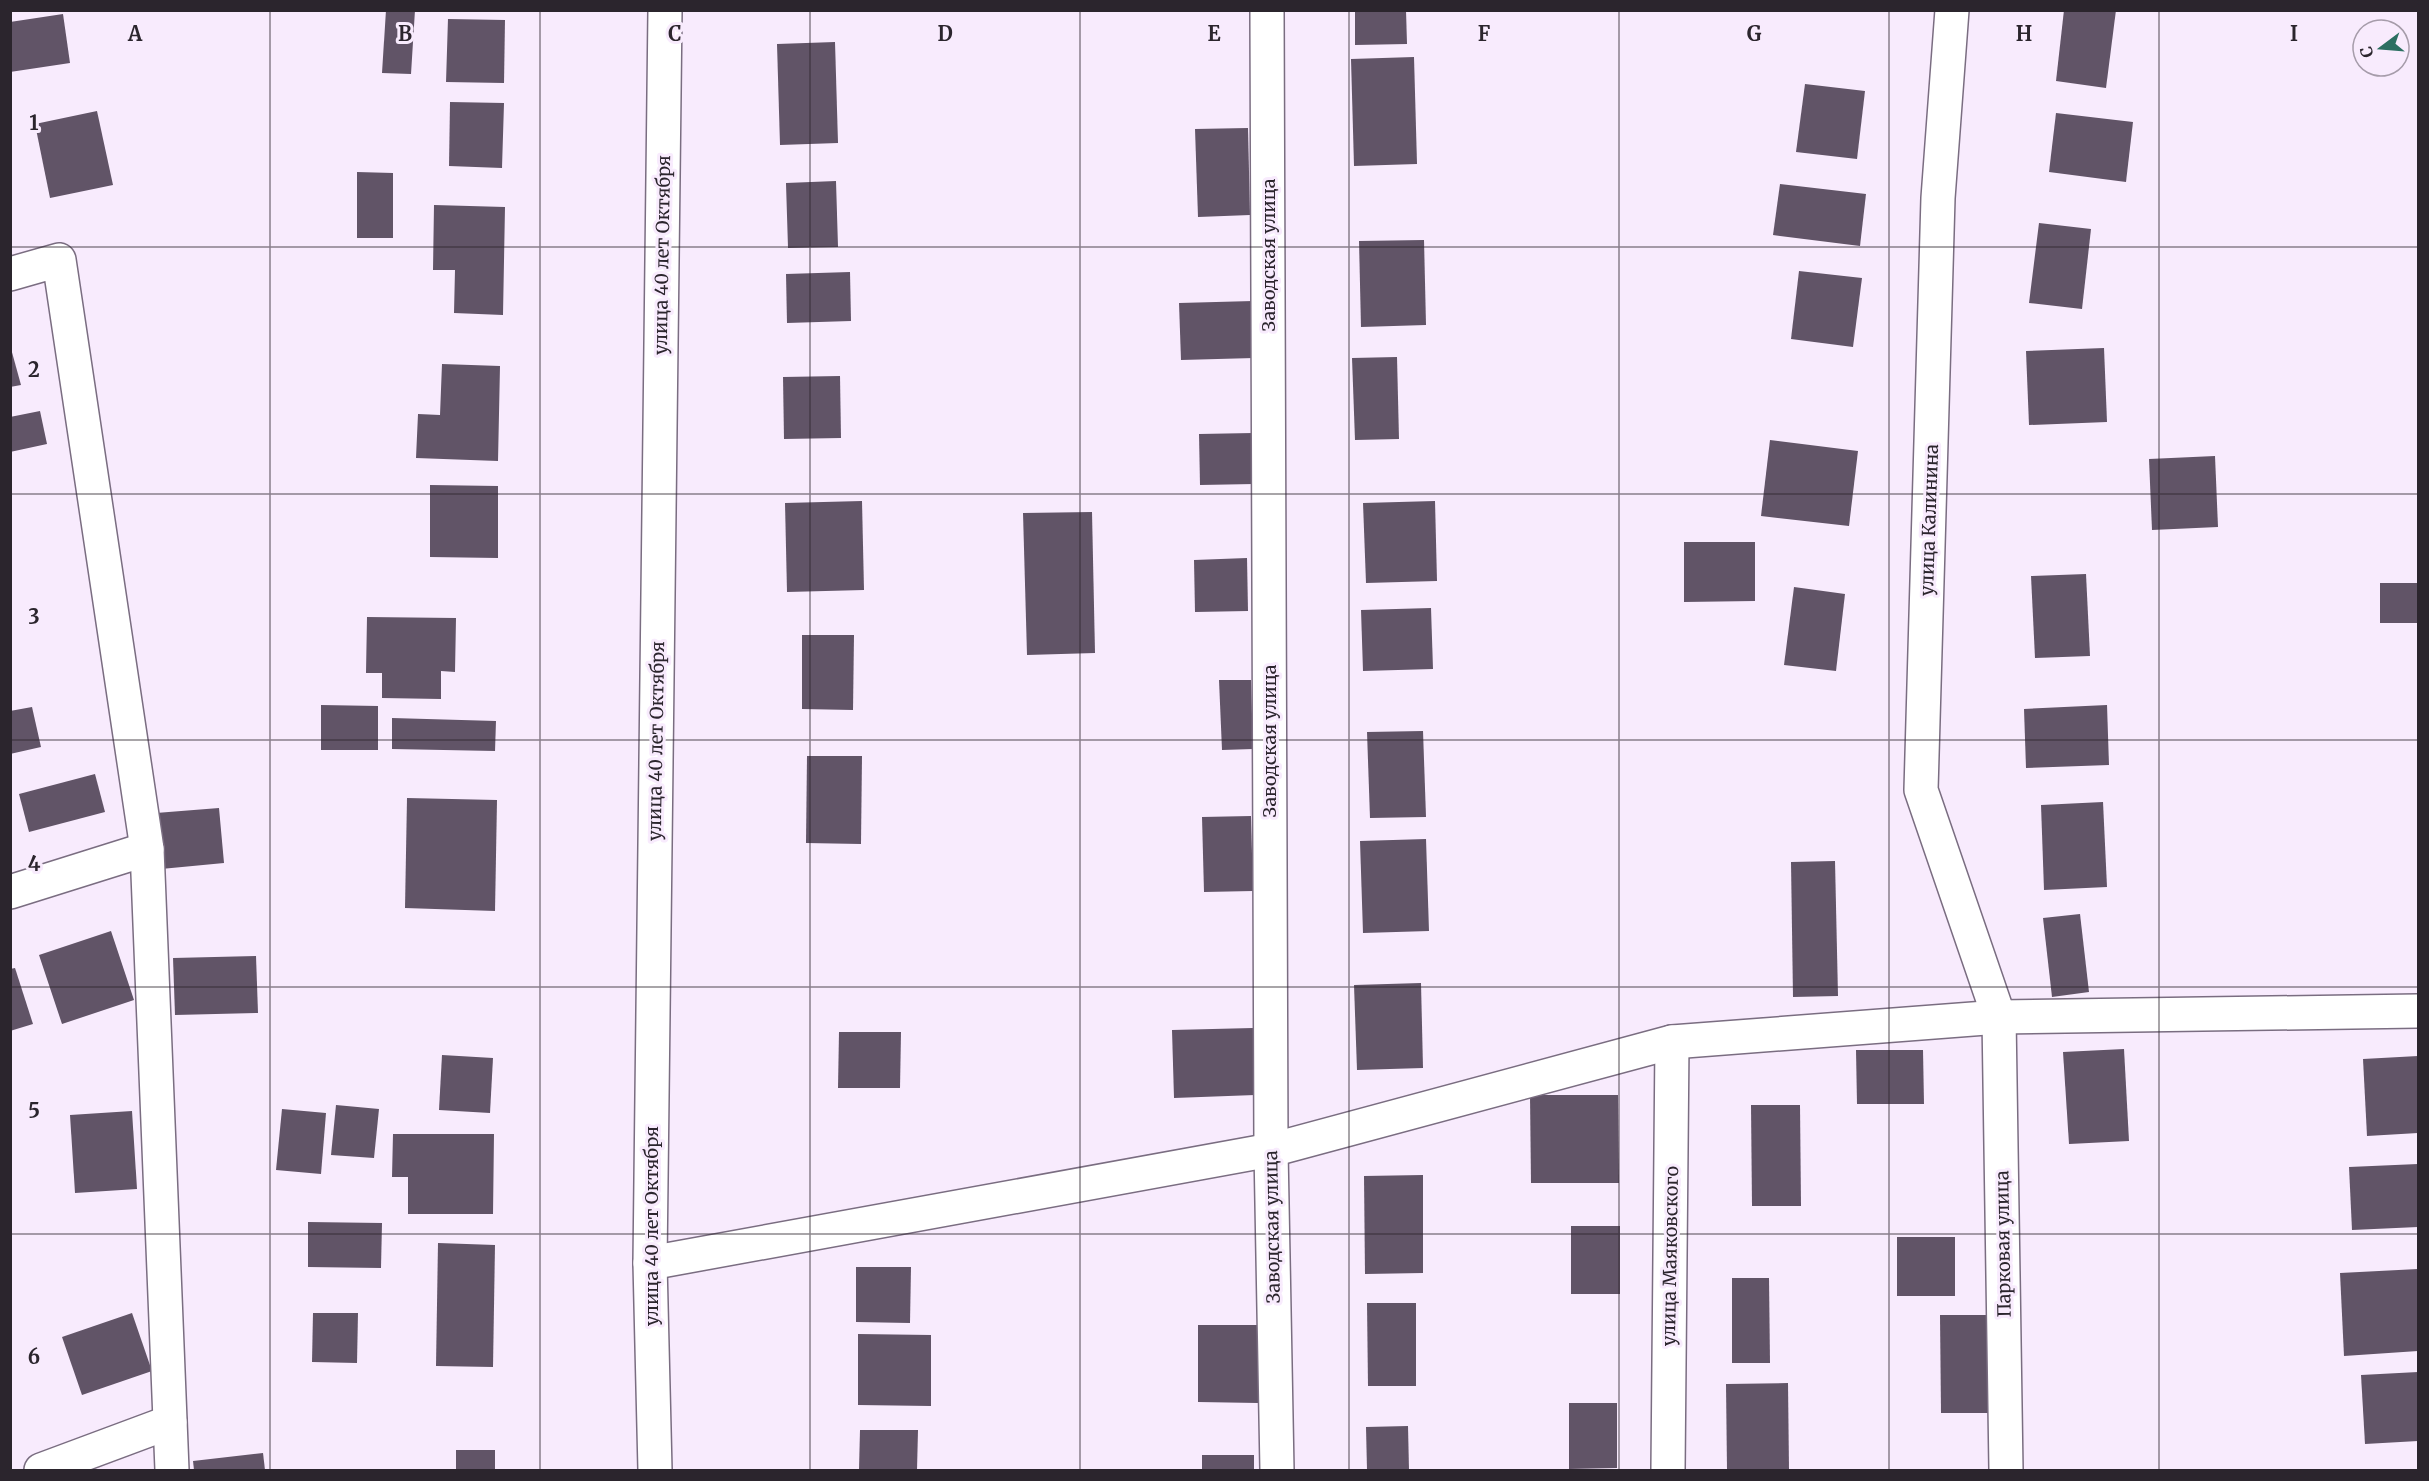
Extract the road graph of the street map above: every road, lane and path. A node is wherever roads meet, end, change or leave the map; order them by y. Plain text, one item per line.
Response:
1 (665, 10) edge
2 (1267, 10) edge
3 (1952, 10) edge
4 (10, 274) edge
5 (147, 849) junction
6 (10, 892) edge
7 (2418, 1011) edge
8 (1999, 1017) junction
9 (1672, 1042) junction
10 (1270, 1150) junction
11 (650, 1263) junction
12 (170, 1422) junction
13 (41, 1470) edge
14 (172, 1470) edge
15 (655, 1470) edge
16 (1276, 1470) edge
17 (1668, 1470) edge
18 (2006, 1470) edge

1 - 11 street, улица 40 лет Октября
2 - 10 street, Заводская улица
3 - 8 street, улица Калинина
4 - 5 street
5 - 6 street
5 - 12 street
7 - 8 street
8 - 9 street
8 - 18 street, Парковая улица
9 - 10 street
9 - 17 street, улица Маяковского
10 - 11 street
10 - 16 street, Заводская улица
11 - 15 street, улица 40 лет Октября
12 - 13 street
12 - 14 street

